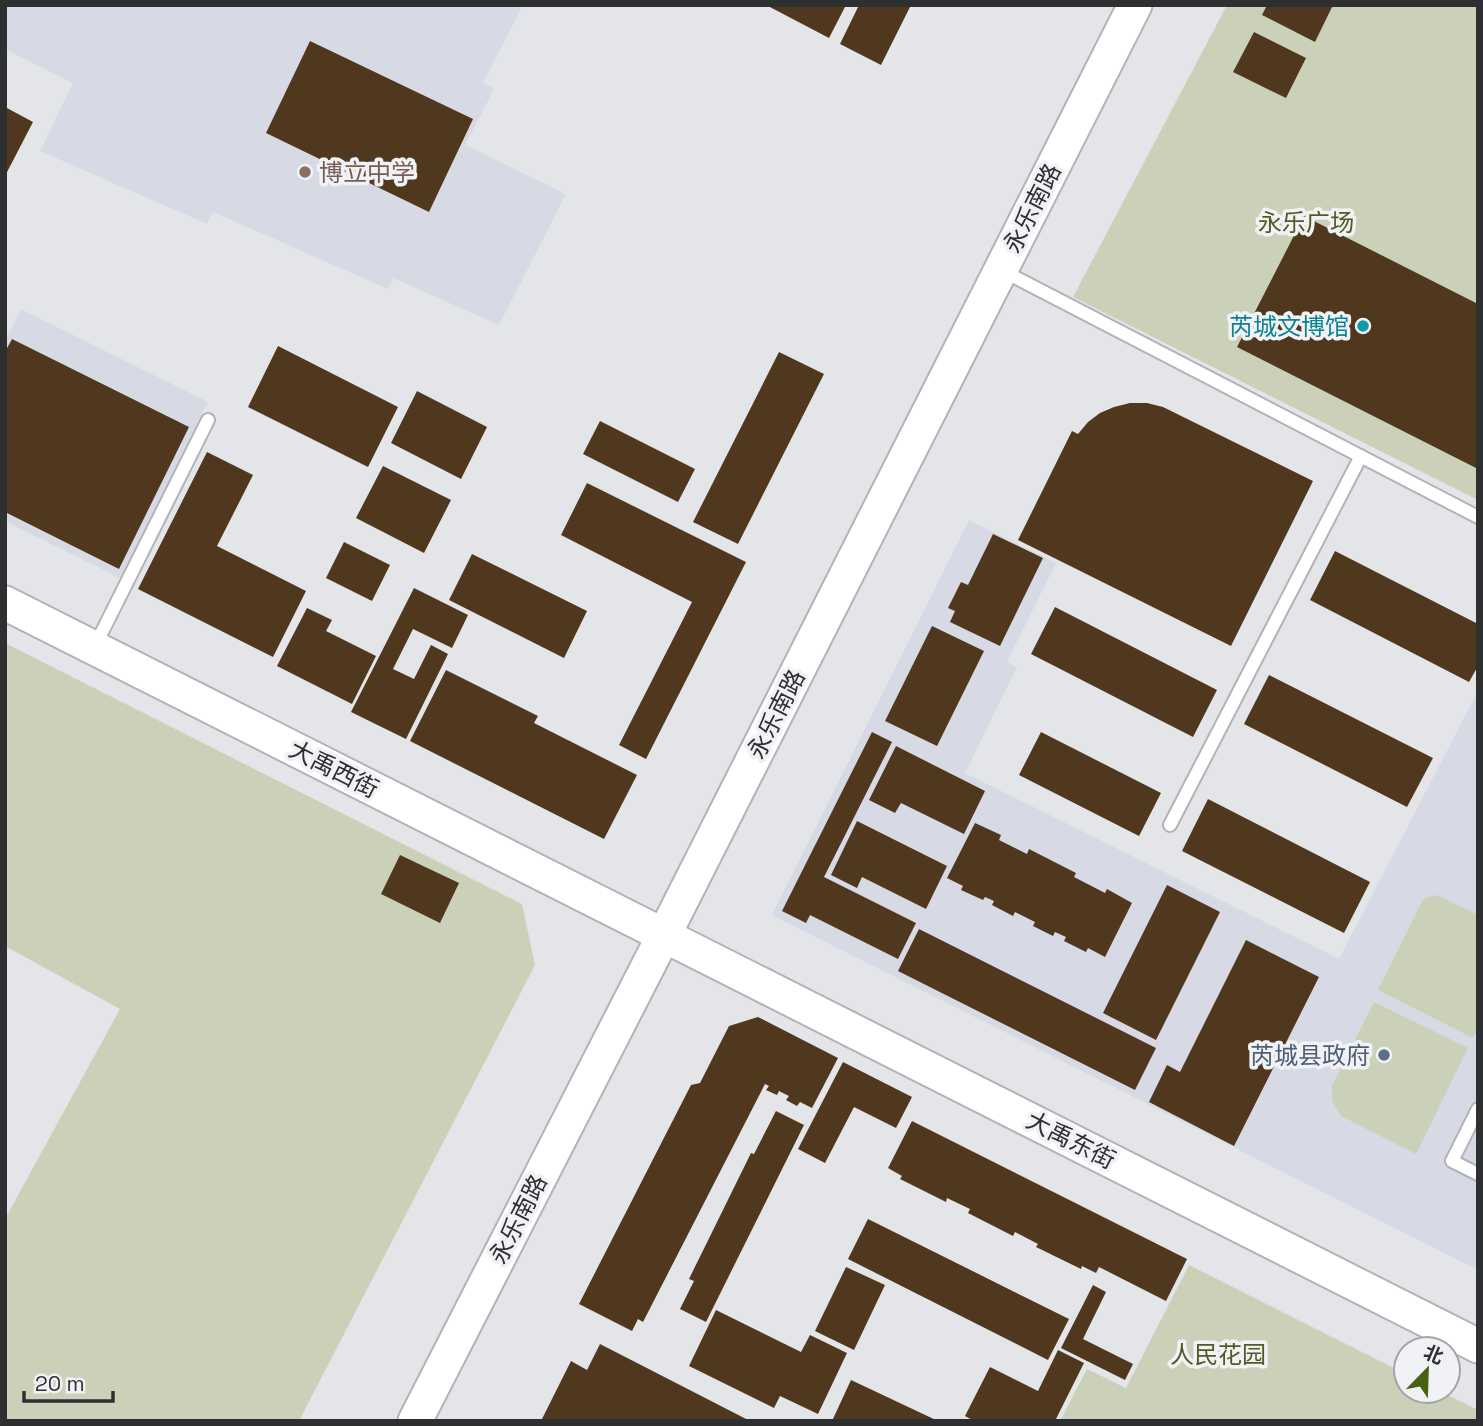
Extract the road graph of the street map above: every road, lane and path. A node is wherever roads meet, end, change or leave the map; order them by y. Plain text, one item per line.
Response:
1 (1135, 5) edge
2 (1000, 270) junction
3 (208, 419) dead end
4 (1361, 456) junction
5 (1478, 517) edge
6 (5, 603) edge
7 (94, 648) junction
8 (1170, 825) dead end
9 (664, 935) junction
10 (1478, 1109) edge
11 (1478, 1174) edge
12 (1478, 1346) edge
13 (415, 1421) edge

1 - 2 street, 永乐南路
2 - 4 lane
2 - 9 street, 永乐南路
3 - 7 lane
4 - 5 lane
4 - 8 lane
6 - 7 street, 大禹西街
7 - 9 street, 大禹西街
9 - 12 street, 大禹东街
9 - 13 street, 永乐南路
10 - 11 lane

